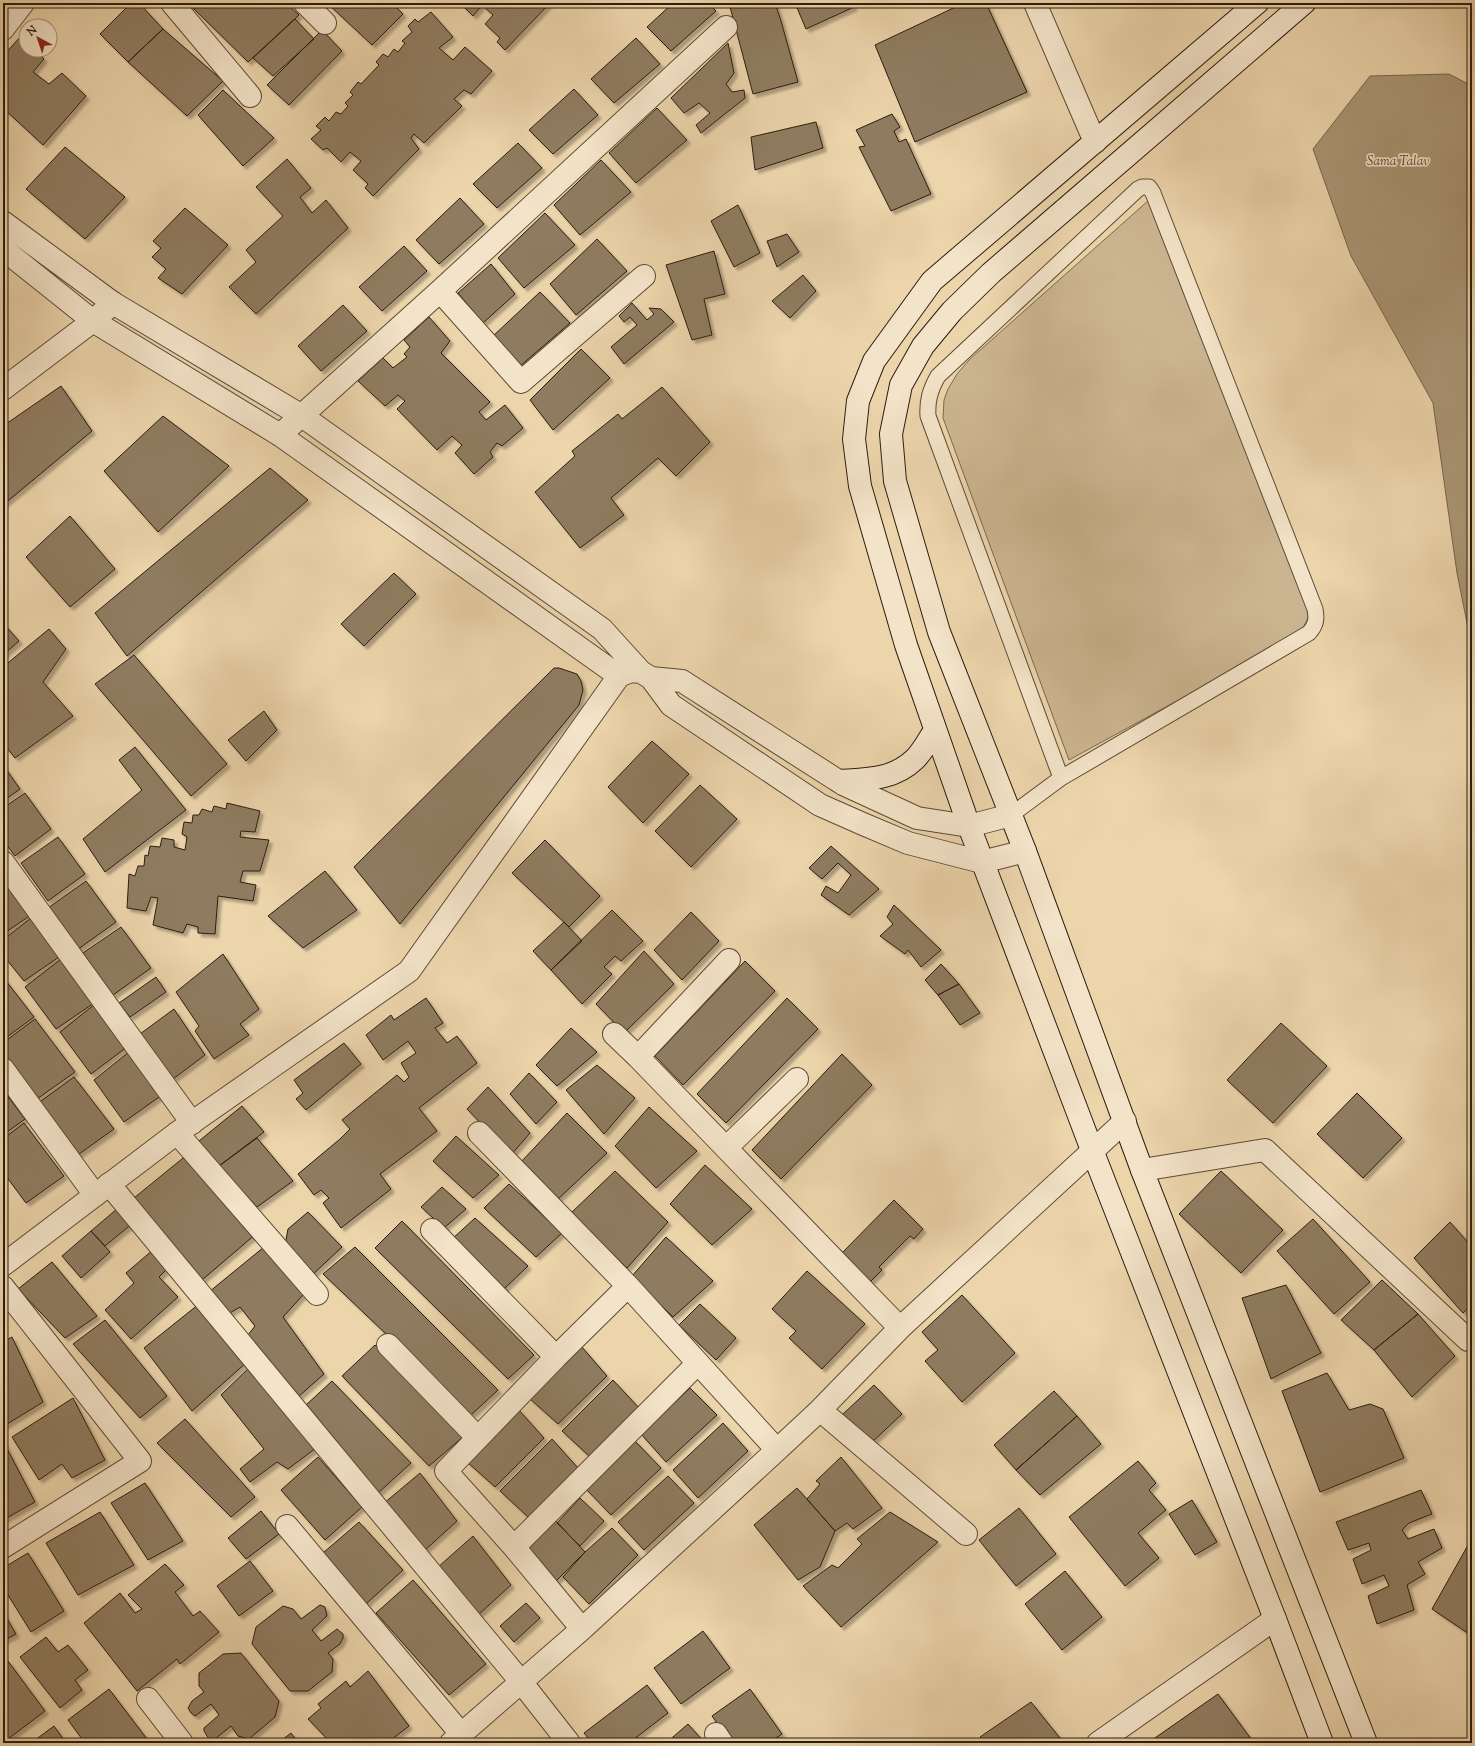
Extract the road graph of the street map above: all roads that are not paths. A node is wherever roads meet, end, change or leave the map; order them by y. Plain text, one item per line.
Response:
1 (23, 3) edge
2 (172, 3) edge
3 (305, 3) edge
4 (1035, 3) edge
5 (1257, 3) edge
6 (1304, 3) edge
7 (325, 23) dead end
8 (726, 27) dead end
9 (3, 29) edge
10 (250, 96) dead end
11 (1095, 142) junction
12 (3, 222) edge
13 (3, 250) edge
14 (644, 276) dead end
15 (440, 291) junction
16 (112, 303) junction
17 (93, 321) junction
18 (3, 389) edge
19 (302, 416) junction
20 (280, 435) junction
21 (646, 675) junction
22 (619, 676) junction
23 (935, 730) junction
24 (1060, 778) junction
25 (839, 781) junction
26 (1011, 815) junction
27 (968, 826) junction
28 (1025, 851) junction
29 (3, 862) edge
30 (982, 862) junction
31 (729, 960) dead end
32 (614, 1034) dead end
33 (638, 1057) junction
34 (3, 1069) edge
35 (797, 1079) dead end
36 (1125, 1121) junction
37 (185, 1128) junction
38 (479, 1134) dead end
39 (726, 1148) junction
40 (1092, 1150) junction
41 (1142, 1170) junction
42 (102, 1189) junction
43 (432, 1230) dead end
44 (3, 1265) edge
45 (628, 1286) junction
46 (3, 1287) edge
47 (317, 1294) dead end
48 (900, 1328) junction
49 (1468, 1340) dead end
50 (388, 1345) dead end
51 (556, 1356) junction
52 (698, 1363) junction
53 (820, 1410) junction
54 (477, 1437) junction
55 (777, 1450) junction
56 (287, 1526) dead end
57 (966, 1534) dead end
58 (3, 1547) edge
59 (514, 1547) junction
60 (1275, 1619) junction
61 (582, 1629) junction
62 (522, 1683) junction
63 (148, 1699) dead end
64 (457, 1739) edge
65 (182, 1743) edge
66 (569, 1743) edge
67 (1098, 1743) edge
68 (1322, 1743) edge
69 (1366, 1743) edge

1 - 9 street
2 - 10 street
3 - 7 street
4 - 11 street
5 - 11 street
6 - 26 street
8 - 15 street
11 - 23 street
12 - 16 street
13 - 17 street
14 - 15 street
15 - 19 street
16 - 17 street
16 - 19 street
17 - 18 street
17 - 20 street
19 - 20 street
19 - 21 street
20 - 22 street
21 - 22 street
21 - 25 street
21 - 30 street
22 - 37 street
23 - 25 street
23 - 27 street
24 - 24 lane
24 - 26 lane
25 - 27 street
26 - 27 street
26 - 28 street
27 - 30 street
28 - 30 street
28 - 36 street
29 - 37 street
30 - 40 street
31 - 33 street
32 - 33 street
33 - 39 street
34 - 42 street
35 - 39 street
36 - 40 street
36 - 41 street
37 - 42 street
37 - 47 street
38 - 45 street
39 - 48 street
40 - 48 street
40 - 60 street
41 - 49 street
41 - 69 street
42 - 44 street
42 - 62 street
43 - 51 street
45 - 51 street
45 - 52 street
46 - 58 street
48 - 53 street
50 - 54 street
51 - 54 street
52 - 55 street
52 - 59 street
53 - 55 street
53 - 57 street
54 - 59 street
55 - 61 street
56 - 64 street
59 - 61 street
60 - 67 street
60 - 68 street
61 - 62 street
62 - 64 street
62 - 66 street
63 - 65 street

